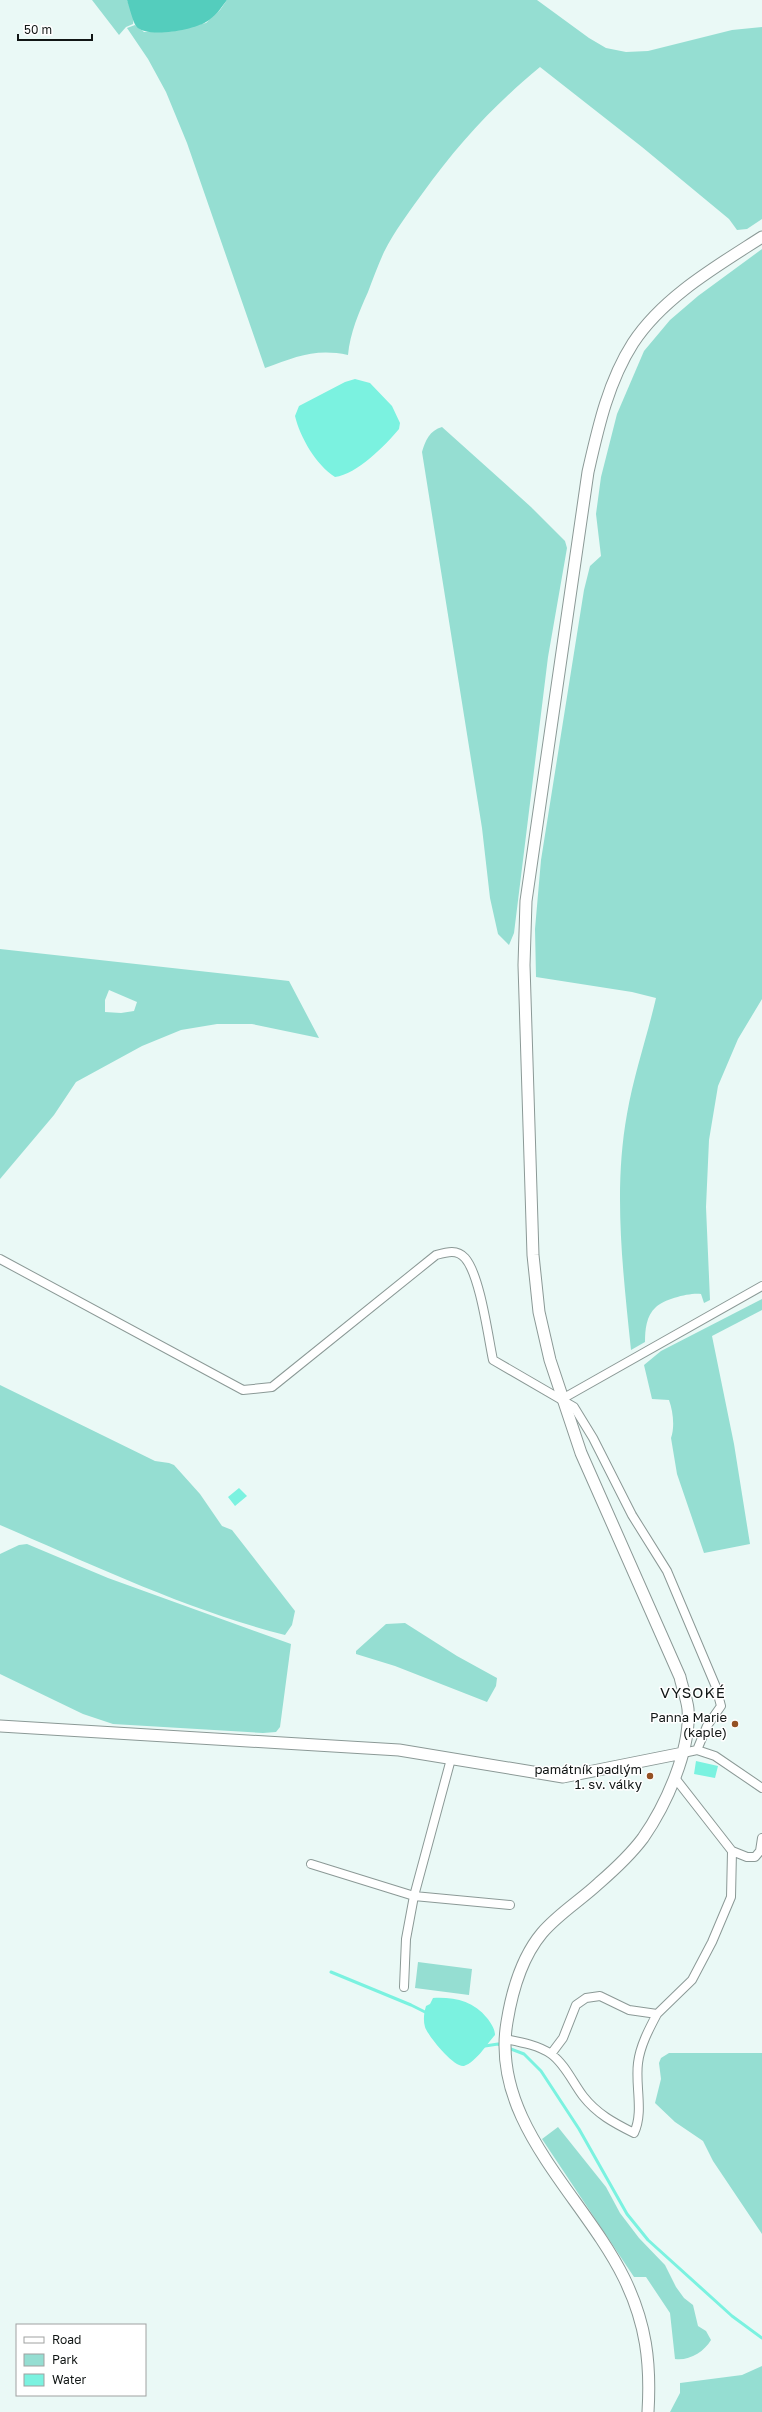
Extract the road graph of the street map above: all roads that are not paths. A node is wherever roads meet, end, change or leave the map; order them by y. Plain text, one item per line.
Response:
1 (762, 237) edge
2 (0, 1259) edge
3 (762, 1286) edge
4 (562, 1399) junction
5 (0, 1726) edge
6 (697, 1750) junction
7 (683, 1753) junction
8 (451, 1759) junction
9 (675, 1778) junction
10 (762, 1788) edge
11 (762, 1838) edge
12 (732, 1851) junction
13 (311, 1864) dead end
14 (414, 1896) junction
15 (510, 1905) dead end
16 (404, 1988) dead end
17 (657, 2014) junction
18 (505, 2039) junction
19 (551, 2054) junction
20 (648, 2412) edge

1 - 4 main road
2 - 4 street
3 - 4 street
4 - 6 street
4 - 7 main road
5 - 8 main road
6 - 7 street
6 - 10 street
7 - 8 main road
7 - 9 main road
8 - 14 street
9 - 12 street
9 - 18 main road
11 - 12 street
12 - 17 street
13 - 14 street
14 - 15 street
14 - 16 street
17 - 19 street
17 - 19 street
18 - 19 street
18 - 20 main road

